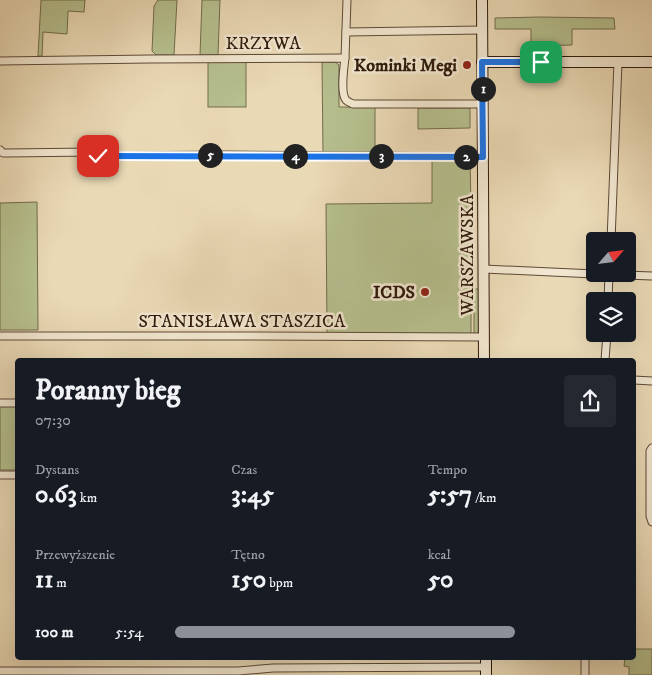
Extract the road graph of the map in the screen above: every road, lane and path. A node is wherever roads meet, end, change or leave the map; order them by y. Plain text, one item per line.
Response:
1 (347, 0) edge
2 (482, 0) edge
3 (482, 30) junction
4 (346, 32) junction
5 (345, 58) junction
6 (0, 61) edge
7 (482, 62) junction
8 (618, 62) junction
9 (652, 62) edge
10 (483, 104) junction
11 (0, 150) edge
12 (483, 157) junction
13 (611, 232) edge
14 (484, 268) junction
15 (586, 273) edge
16 (636, 275) edge
17 (652, 276) edge
18 (0, 336) edge
19 (484, 338) junction
20 (606, 342) edge
21 (484, 358) edge
22 (605, 358) edge
23 (636, 380) edge
24 (652, 380) edge
25 (0, 403) edge
26 (15, 403) edge
27 (652, 448) edge
28 (0, 475) edge
29 (15, 475) edge
30 (652, 522) edge
31 (585, 660) edge
32 (486, 666) edge
33 (0, 671) edge
34 (218, 673) edge
35 (585, 675) edge

1 - 4 street
2 - 3 street, WARSZAWSKA
3 - 4 street
3 - 7 street, WARSZAWSKA
4 - 5 street
5 - 6 street, KRZYWA
5 - 10 street
7 - 8 street
7 - 10 street, WARSZAWSKA
8 - 9 street
8 - 13 street
10 - 12 street, WARSZAWSKA
11 - 12 street
12 - 14 street, WARSZAWSKA
14 - 15 street
14 - 19 street, WARSZAWSKA
16 - 17 street
18 - 19 street, STANISŁAWA STASZICA
19 - 21 street, WARSZAWSKA
20 - 22 street
23 - 24 street
25 - 26 street
27 - 30 street
28 - 29 street
31 - 35 street
32 - 34 street
33 - 34 street

